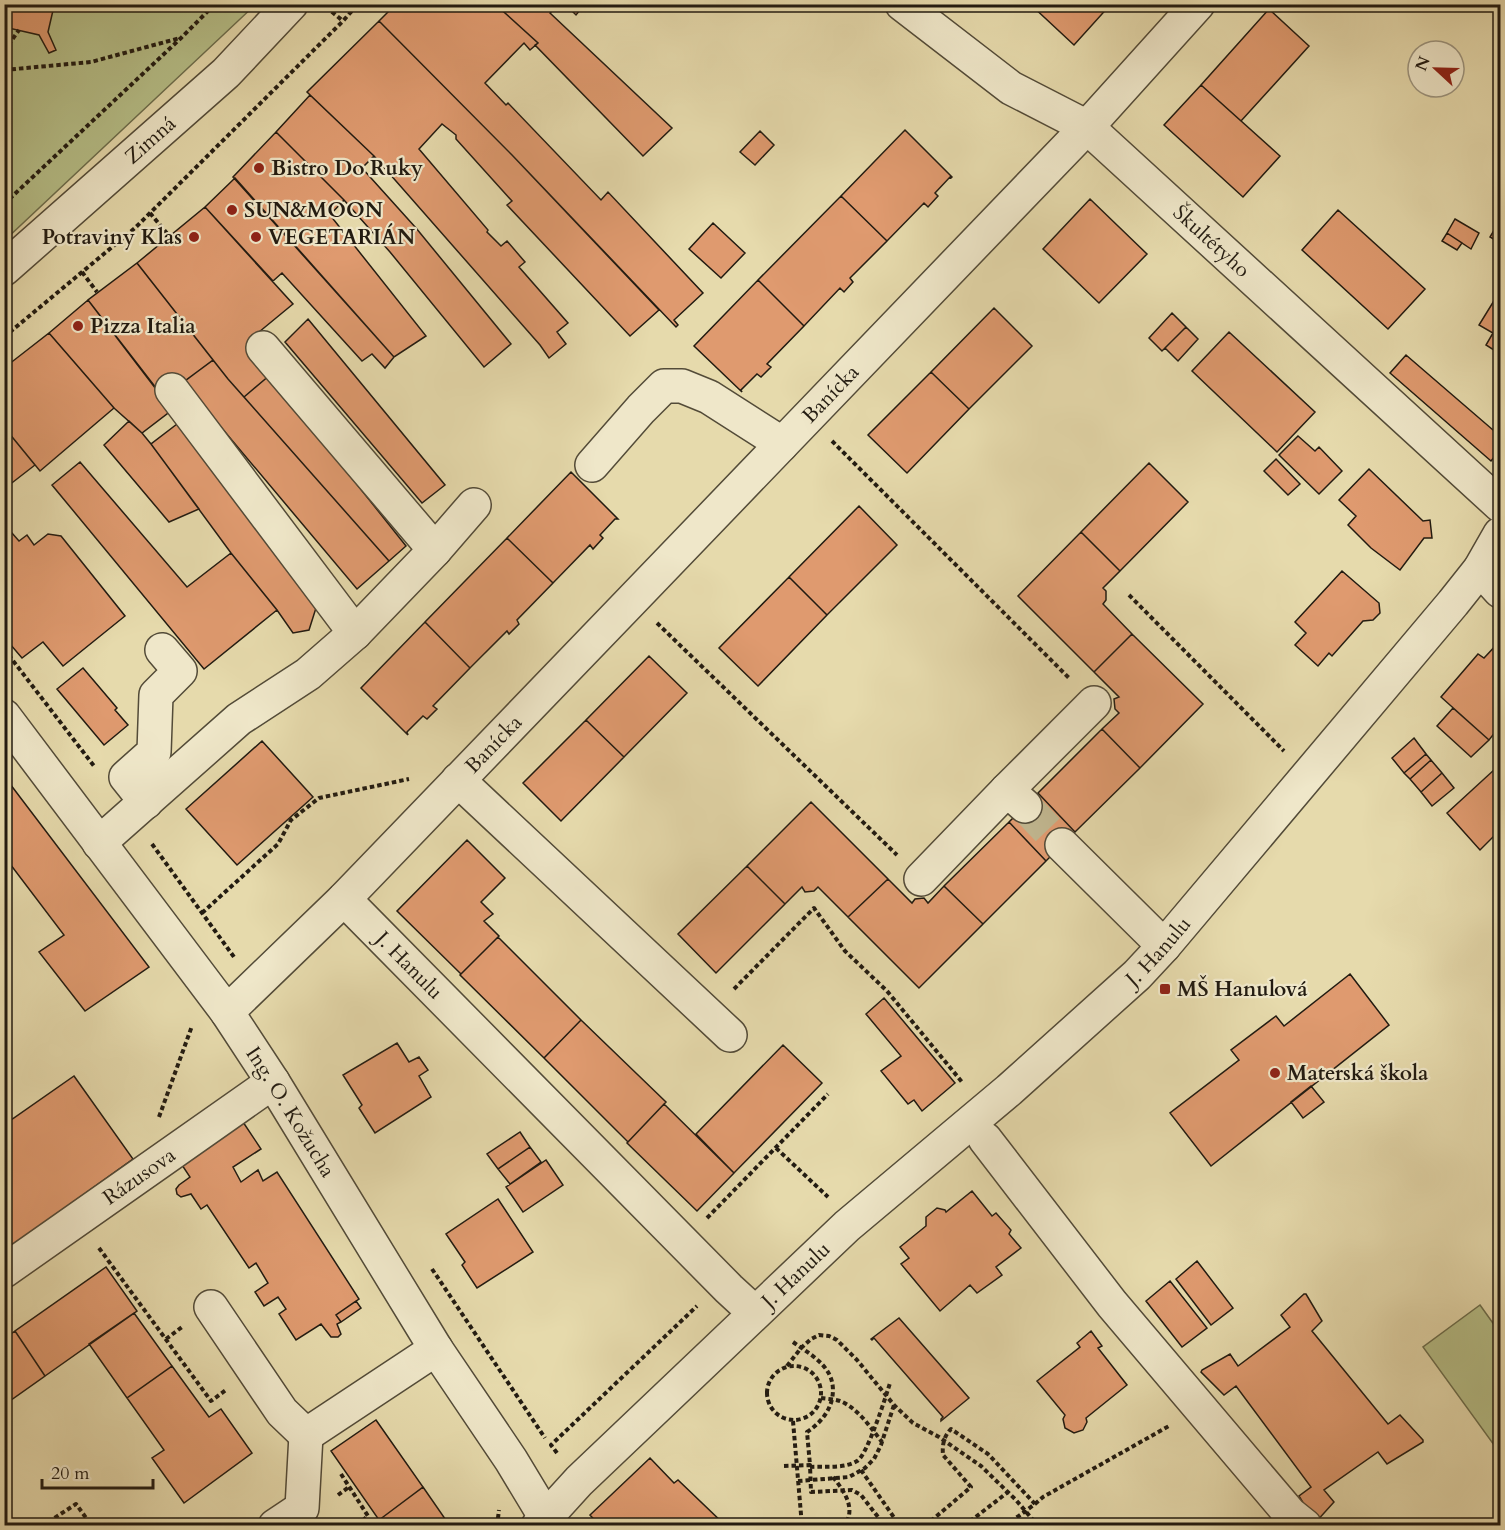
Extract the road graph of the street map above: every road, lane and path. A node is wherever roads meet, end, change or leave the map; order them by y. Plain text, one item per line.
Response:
1 (214, 4) edge
2 (291, 4) edge
3 (323, 4) edge
4 (358, 4) edge
5 (902, 4) edge
6 (1198, 4) edge
7 (343, 21) junction
8 (19, 30) dead end
9 (181, 38) junction
10 (4, 51) edge
11 (4, 70) edge
12 (4, 103) edge
13 (1088, 127) junction
14 (6, 202) edge
15 (150, 213) junction
16 (170, 237) dead end
17 (4, 269) edge
18 (82, 272) junction
19 (98, 292) dead end
20 (4, 337) edge
21 (263, 348) dead end
22 (172, 390) dead end
23 (808, 417) junction
24 (781, 445) junction
25 (592, 465) dead end
26 (474, 505) dead end
27 (1500, 505) edge
28 (1500, 534) edge
29 (435, 550) junction
30 (1490, 580) edge
31 (1129, 595) dead end
32 (633, 599) junction
33 (355, 633) junction
34 (162, 650) dead end
35 (1094, 703) joint
36 (4, 716) edge
37 (1287, 754) dead end
38 (417, 777) dead end
39 (458, 780) junction
40 (146, 802) junction
41 (99, 843) junction
42 (1062, 845) tunnel mouth
43 (921, 879) joint
44 (344, 899) junction
45 (202, 913) dead end
46 (1164, 946) junction
47 (227, 1012) junction
48 (719, 1025) joint
49 (273, 1082) junction
50 (969, 1090) dead end
51 (828, 1094) dead end
52 (985, 1139) dead end
53 (776, 1148) junction
54 (834, 1203) dead end
55 (78, 1219) junction
56 (706, 1219) dead end
57 (4, 1271) edge
58 (729, 1289) junction
59 (211, 1307) dead end
60 (755, 1313) junction
61 (793, 1342) dead end
62 (801, 1348) junction
63 (436, 1349) junction
64 (787, 1366) junction
65 (254, 1370) junction
66 (891, 1383) dead end
67 (886, 1395) junction
68 (821, 1398) junction
69 (832, 1400) junction
70 (894, 1405) junction
71 (1200, 1408) junction
72 (793, 1421) junction
73 (873, 1431) junction
74 (306, 1436) junction
75 (943, 1440) junction
76 (882, 1442) junction
77 (784, 1466) dead end
78 (797, 1466) junction
79 (810, 1466) junction
80 (338, 1469) dead end
81 (861, 1470) junction
82 (833, 1478) junction
83 (810, 1480) junction
84 (579, 1481) junction
85 (798, 1481) junction
86 (843, 1490) junction
87 (1008, 1492) junction
88 (1035, 1504) junction
89 (1025, 1510) junction
90 (801, 1519) junction
91 (546, 1523) edge
92 (928, 1525) edge
93 (42, 1526) edge
94 (92, 1526) edge
95 (275, 1526) edge
96 (356, 1526) edge
97 (802, 1526) edge
98 (809, 1526) edge
99 (844, 1526) edge
100 (885, 1526) edge
101 (900, 1526) edge
102 (964, 1526) edge
103 (1005, 1526) edge
104 (1038, 1526) edge
105 (1305, 1526) edge

1 - 9 path
2 - 17 street, Zimná
3 - 7 path
4 - 7 path
5 - 13 street, Škultétyho
6 - 13 street, Banícka
7 - 15 path
8 - 10 path
9 - 11 path
9 - 14 path
12 - 14 path
13 - 23 street, Banícka
13 - 27 street, Škultétyho
15 - 16 path
15 - 18 path
18 - 19 path
18 - 20 path
21 - 29 street
22 - 33 street
23 - 24 street, Banícka
23 - 35 path
24 - 25 street
24 - 32 street, Banícka
26 - 29 street
28 - 30 street, J. Hanulu
29 - 33 street
30 - 46 street, J. Hanulu
31 - 37 path
32 - 39 street, Banícka
32 - 43 path
33 - 40 street
34 - 40 street
35 - 43 street
36 - 41 street, Ing. O. Kožucha
38 - 45 path
39 - 44 street, Banícka
39 - 48 street, Banícka
40 - 41 street
41 - 47 street, Ing. O. Kožucha
42 - 46 street
44 - 47 street, Banícka
44 - 58 street, J. Hanulu
46 - 60 street, J. Hanulu
47 - 49 street, Ing. O. Kožucha
48 - 50 path
49 - 55 street, Rázusova
49 - 63 street, Ing. O. Kožucha
51 - 53 path
52 - 71 street
53 - 54 path
53 - 56 path
55 - 57 street, Rázusova
55 - 65 path
58 - 60 street, J. Hanulu
58 - 84 path
59 - 65 street
60 - 84 street, J. Hanulu
61 - 62 path
62 - 64 path
62 - 67 path
62 - 69 path
63 - 74 street
63 - 91 street, Ing. O. Kožucha
64 - 68 path
64 - 72 path
65 - 74 street
66 - 67 path
67 - 70 path
67 - 73 path
68 - 69 path
68 - 72 path
69 - 73 path
69 - 79 path
70 - 75 path
70 - 76 path
71 - 88 path
71 - 105 street
72 - 78 path
73 - 76 path
73 - 79 path
74 - 95 street
75 - 87 path
75 - 88 path
75 - 92 path
76 - 81 path
77 - 78 path
78 - 79 path
78 - 85 path
79 - 83 path
80 - 96 path
81 - 82 path
81 - 101 path
82 - 83 path
82 - 86 path
83 - 85 path
83 - 86 path
84 - 91 street, J. Hanulu
85 - 90 path
86 - 99 path
86 - 100 path
87 - 89 path
87 - 102 path
88 - 89 path
89 - 103 path
89 - 104 path
90 - 97 path
90 - 98 path
93 - 94 path

